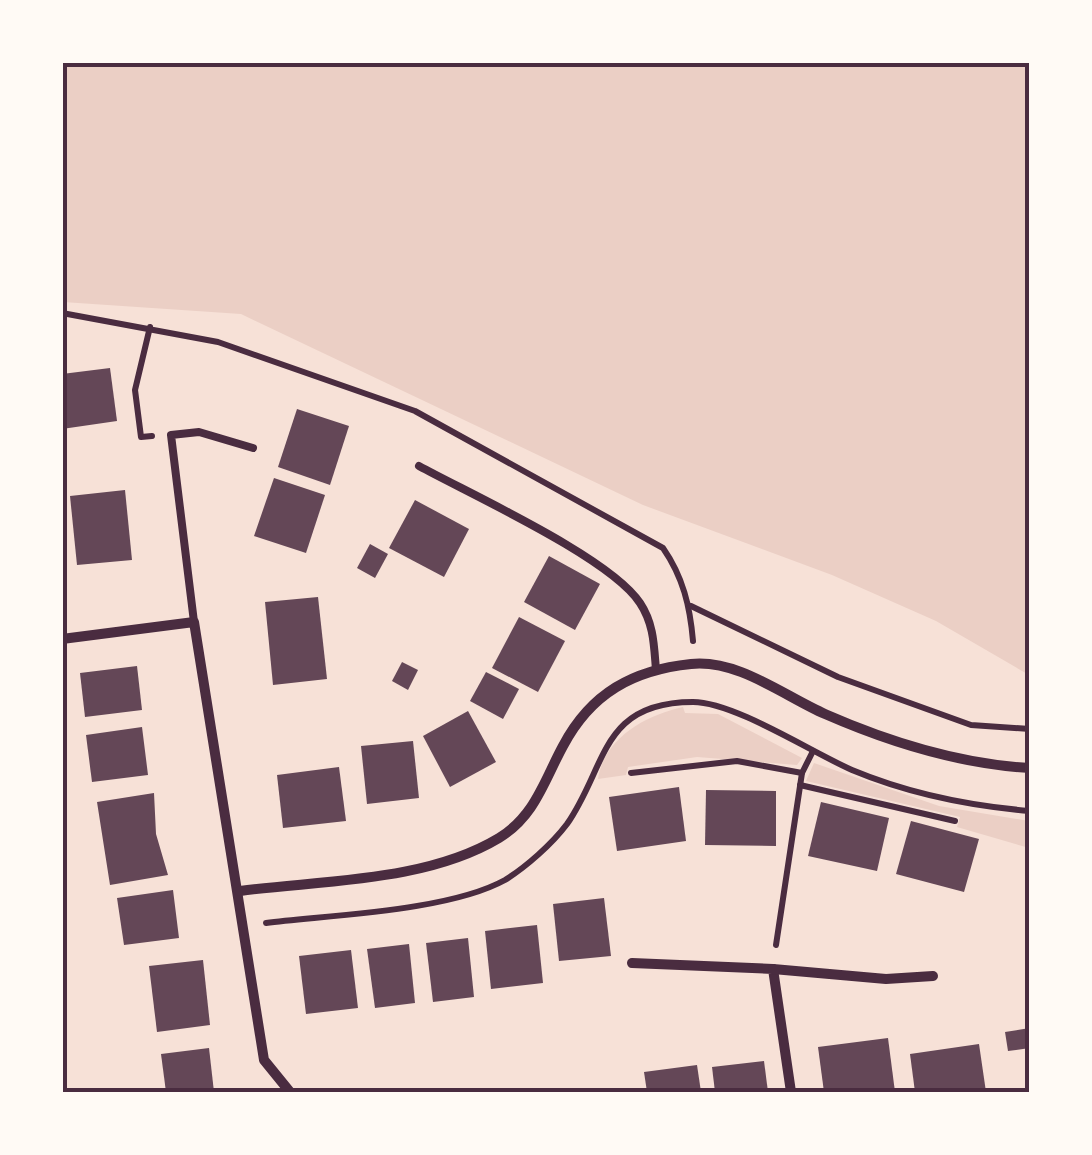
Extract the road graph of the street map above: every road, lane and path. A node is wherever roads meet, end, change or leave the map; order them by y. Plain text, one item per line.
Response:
1 (150, 327) dead end
2 (171, 435) junction
3 (253, 448) dead end
4 (419, 466) dead end
5 (690, 606) dead end
6 (194, 622) junction
7 (62, 639) edge
8 (656, 670) junction
9 (1030, 729) edge
10 (813, 751) junction
11 (1030, 768) edge
12 (631, 773) dead end
13 (802, 773) junction
14 (800, 785) junction
15 (1030, 812) edge
16 (955, 821) dead end
17 (240, 891) junction
18 (245, 926) junction
19 (632, 963) dead end
20 (773, 969) junction
21 (933, 976) dead end
22 (290, 1092) edge
23 (790, 1092) edge

1 - 2 path
2 - 3 lane
2 - 6 lane
4 - 8 lane
5 - 9 path
6 - 7 street
6 - 17 street
8 - 11 street
8 - 17 street
10 - 13 path
10 - 15 path
10 - 18 path
12 - 13 path
13 - 14 path
14 - 16 path
14 - 20 path
17 - 18 street
18 - 22 street
19 - 20 street
20 - 21 street
20 - 23 street

